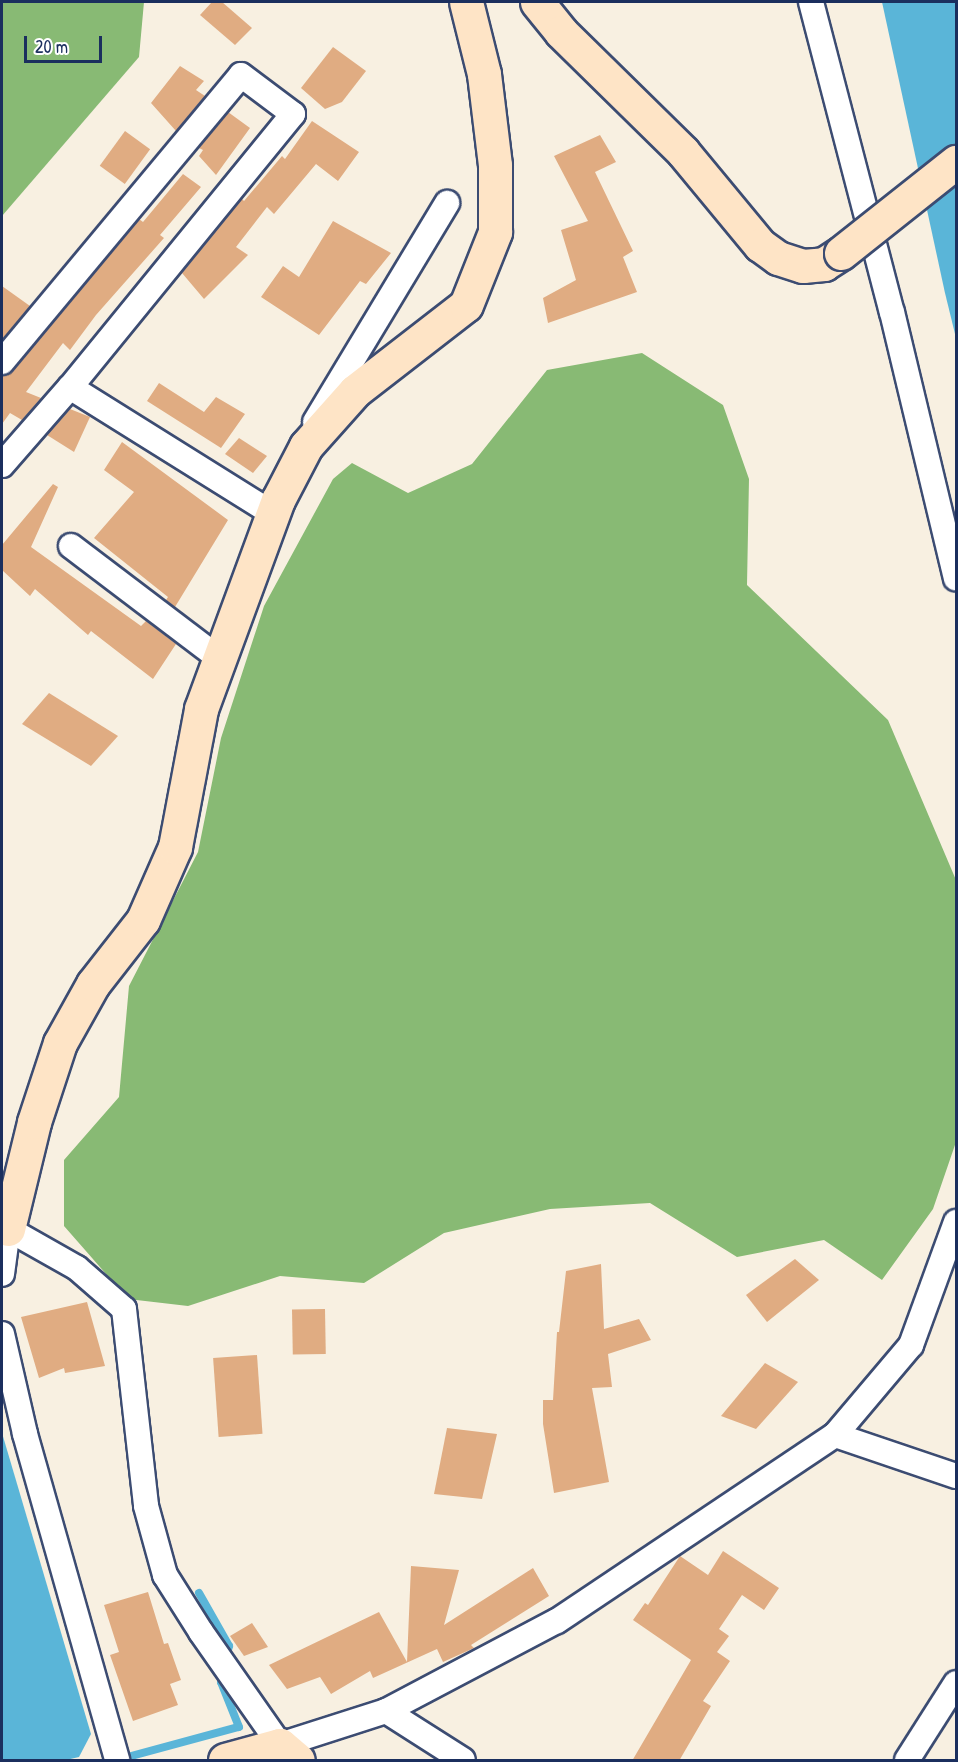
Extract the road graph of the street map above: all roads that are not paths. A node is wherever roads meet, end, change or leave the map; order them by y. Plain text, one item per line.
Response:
1 (537, 2) edge
2 (811, 2) edge
3 (476, 4) edge
4 (957, 162) edge
5 (447, 203) dead end
6 (2, 362) edge
7 (70, 387) junction
8 (306, 446) junction
9 (2, 465) edge
10 (273, 514) junction
11 (71, 546) dead end
12 (957, 578) edge
13 (220, 659) junction
14 (10, 1188) edge
15 (957, 1222) edge
16 (8, 1229) junction
17 (2, 1274) edge
18 (2, 1334) edge
19 (835, 1435) junction
20 (957, 1476) edge
21 (957, 1683) edge
22 (386, 1711) junction
23 (289, 1753) edge
24 (117, 1761) edge
25 (225, 1761) edge
26 (463, 1761) edge
27 (907, 1761) edge

1 - 4 street, bridge
2 - 12 street
3 - 8 street
5 - 8 street
6 - 7 street
7 - 9 street
7 - 10 street
8 - 10 street
10 - 13 street
11 - 13 street
13 - 14 street
14 - 16 street
15 - 19 street
16 - 17 street
16 - 23 street
18 - 24 street
19 - 20 street
19 - 22 street
21 - 27 street
22 - 23 street
22 - 26 street
23 - 25 street

